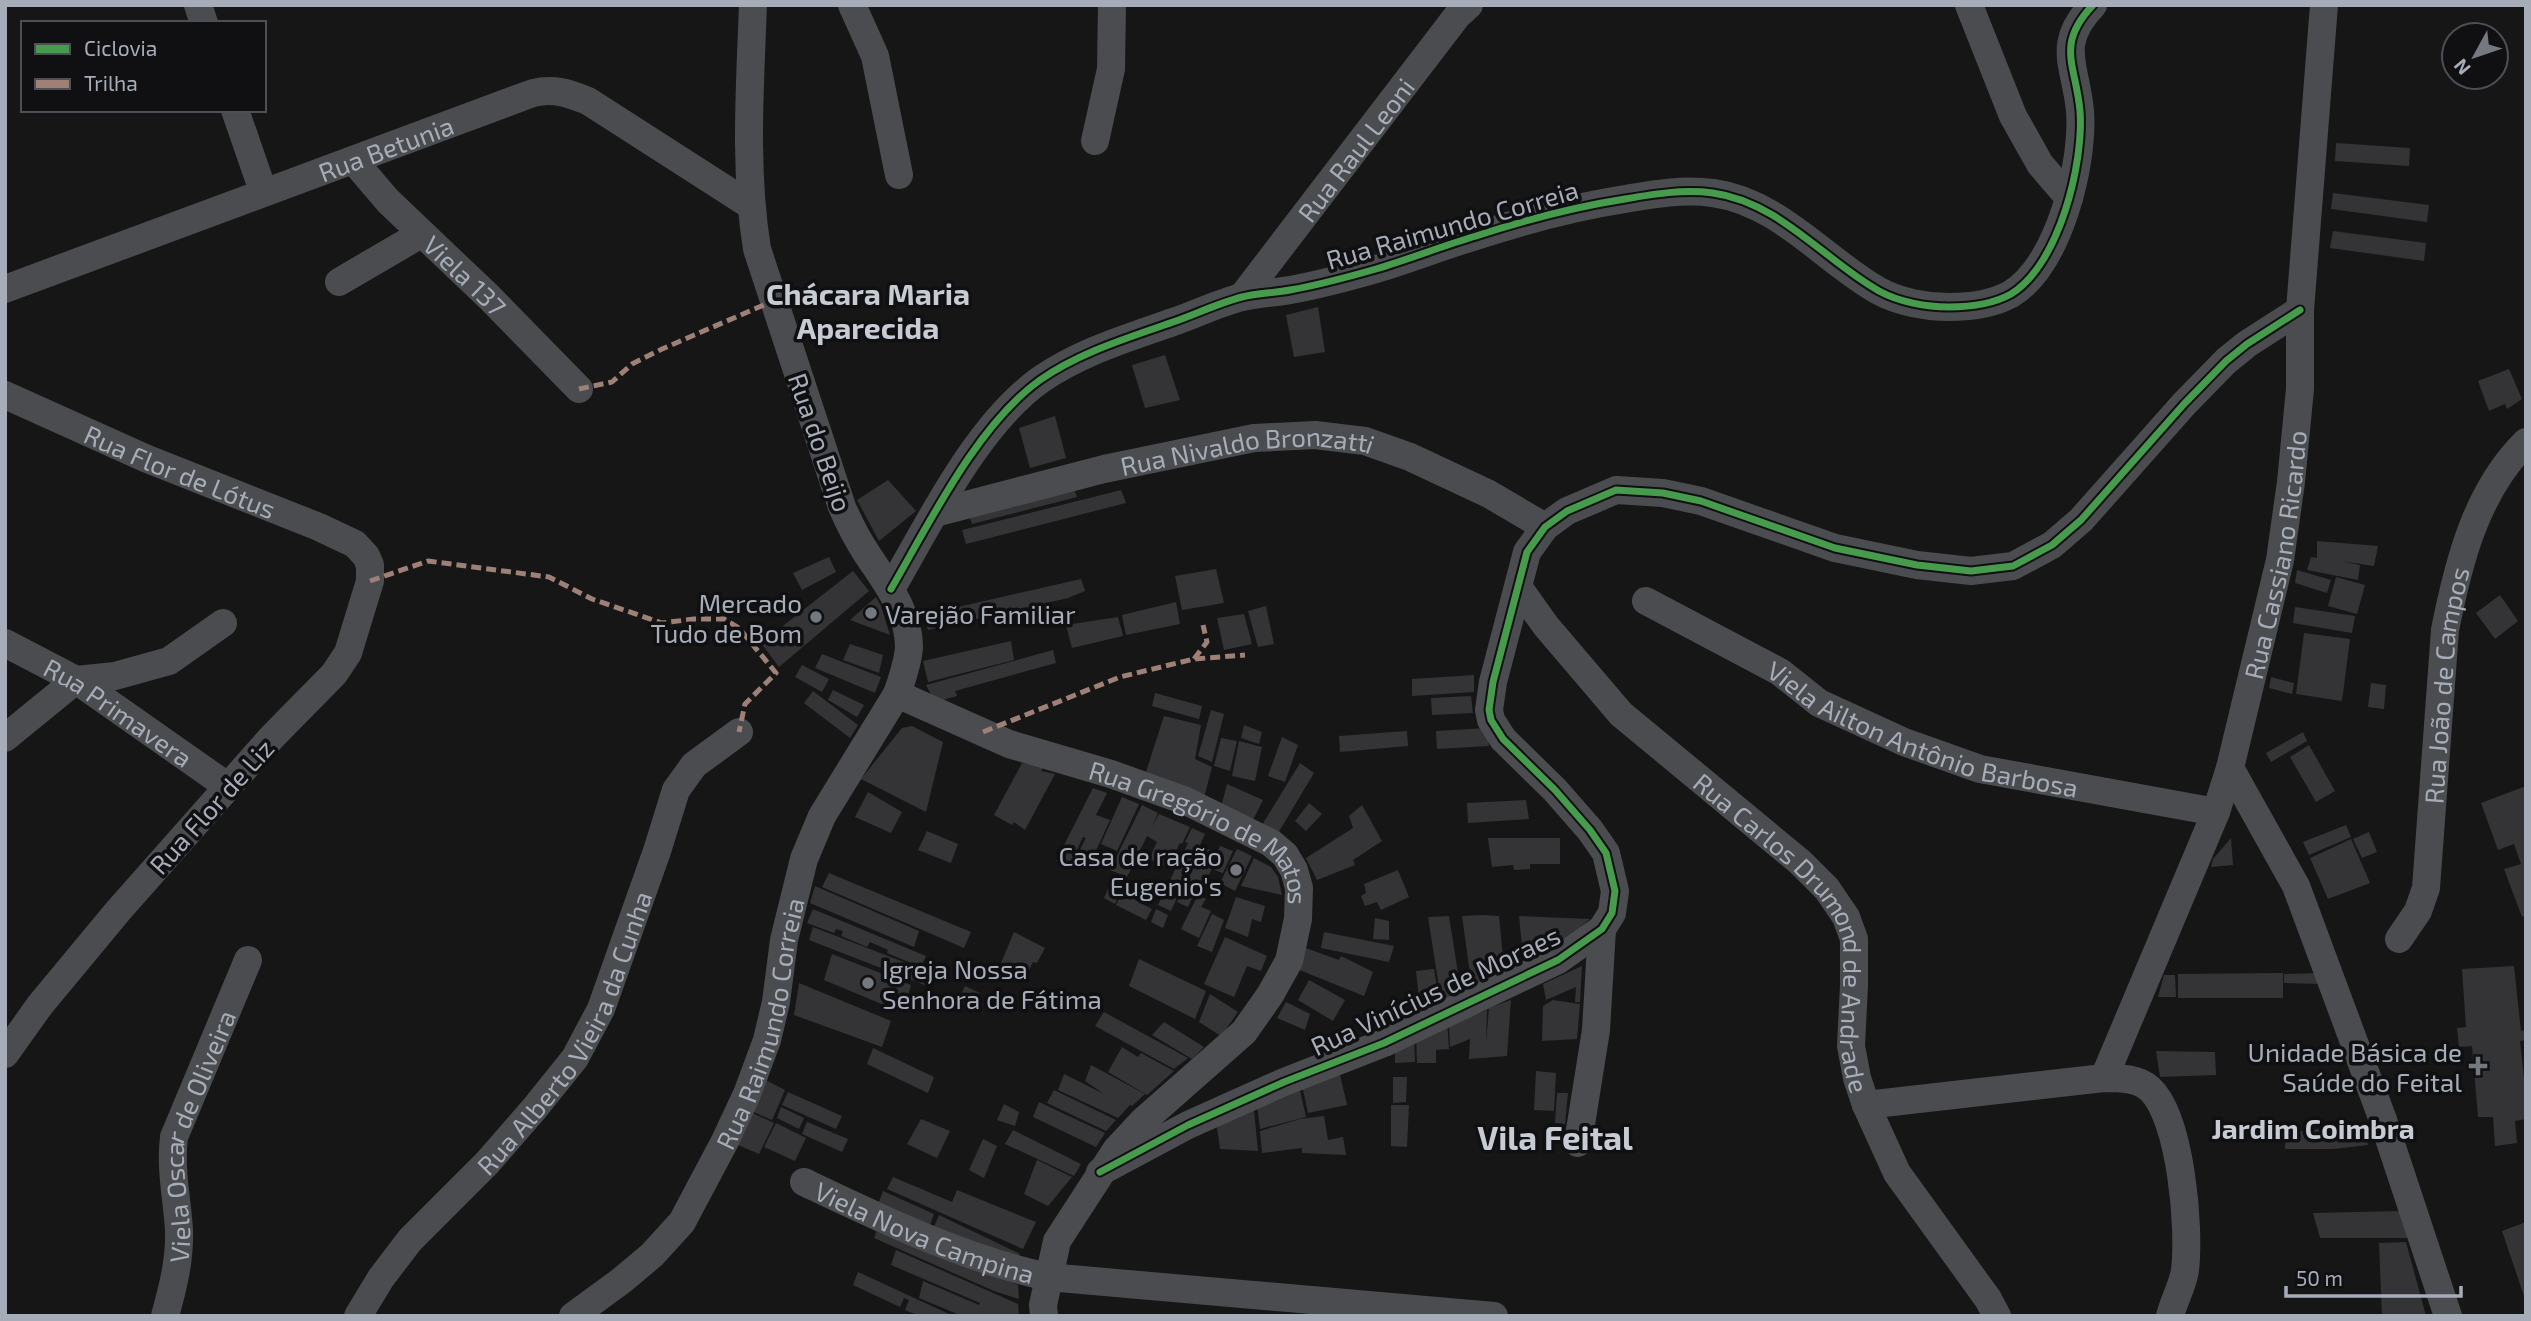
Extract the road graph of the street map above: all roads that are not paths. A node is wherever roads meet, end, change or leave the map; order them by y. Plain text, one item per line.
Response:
1 (753, 5) edge
2 (852, 5) edge
3 (1112, 5) edge
4 (1469, 5) edge
5 (1969, 5) edge
6 (2093, 5) edge
7 (2324, 5) edge
8 (236, 112) edge
9 (1095, 141) dead end
10 (353, 160) junction
11 (899, 176) dead end
12 (263, 191) junction
13 (2069, 198) junction
14 (750, 205) junction
15 (421, 234) junction
16 (339, 282) dead end
17 (5, 289) edge
18 (1242, 297) junction
19 (2300, 310) junction
20 (579, 389) dead end
21 (5, 395) edge
22 (2526, 442) edge
23 (935, 513) junction
24 (1545, 527) junction
25 (355, 544) joint
26 (1519, 588) junction
27 (891, 589) junction
28 (1646, 601) dead end
29 (223, 623) dead end
30 (5, 643) edge
31 (76, 680) junction
32 (897, 694) junction
33 (739, 732) dead end
34 (5, 738) edge
35 (2230, 768) junction
36 (227, 786) junction
37 (2216, 811) junction
38 (1602, 929) junction
39 (2399, 939) dead end
40 (248, 960) dead end
41 (5, 1054) edge
42 (2104, 1078) junction
43 (1866, 1105) junction
44 (1578, 1143) dead end
45 (1100, 1172) junction
46 (804, 1182) dead end
47 (1048, 1277) junction
48 (165, 1316) edge
49 (358, 1316) edge
50 (573, 1316) edge
51 (1044, 1316) edge
52 (1494, 1316) edge
53 (1997, 1316) edge
54 (2170, 1316) edge
55 (2448, 1316) edge

1 - 14 street, Rua do Beijo
2 - 11 street
3 - 9 street
4 - 18 street, Rua Raul Leoni
5 - 13 street
6 - 13 street, Rua Raimundo Correia
7 - 19 street, Rua Cassiano Ricardo
8 - 12 street
10 - 12 street, Rua Betunia
10 - 14 street, Rua Betunia
10 - 15 street, Viela 137
12 - 17 street, Rua Betunia
13 - 18 street, Rua Raimundo Correia
14 - 27 street, Rua do Beijo
15 - 16 street
15 - 20 street, Viela 137
18 - 23 street, Rua Raimundo Correia
19 - 24 street
19 - 35 street, Rua Cassiano Ricardo
21 - 25 street, Rua Flor de Lótus
22 - 39 street, Rua João de Campos
23 - 24 street, Rua Nivaldo Bronzatti
23 - 27 street, Rua Raimundo Correia
24 - 26 street
25 - 36 street, Rua Flor de Liz
26 - 38 street
26 - 43 street, Rua Carlos Drumond de Andrade
27 - 32 street, Rua do Beijo
28 - 37 street, Viela Ailton Antônio Barbosa
29 - 31 street
30 - 31 street, Rua Primavera
31 - 34 street
31 - 36 street, Rua Primavera
32 - 45 street, Rua Gregório de Matos
32 - 50 street, Rua Raimundo Correia
33 - 49 street, Rua Alberto Vieira da Cunha
35 - 37 street, Rua Cassiano Ricardo
35 - 55 street
36 - 41 street, Rua Flor de Liz
37 - 42 street, Rua Cassiano Ricardo
38 - 44 street
38 - 45 street, Rua Vinícius de Moraes
40 - 48 street, Viela Oscar de Oliveira
42 - 43 street
42 - 54 street
43 - 53 street, Rua Carlos Drumond de Andrade
45 - 47 street, Rua Gregório de Matos
46 - 47 street, Viela Nova Campina
47 - 51 street, Rua Gregório de Matos
47 - 52 street, Viela Nova Campina

